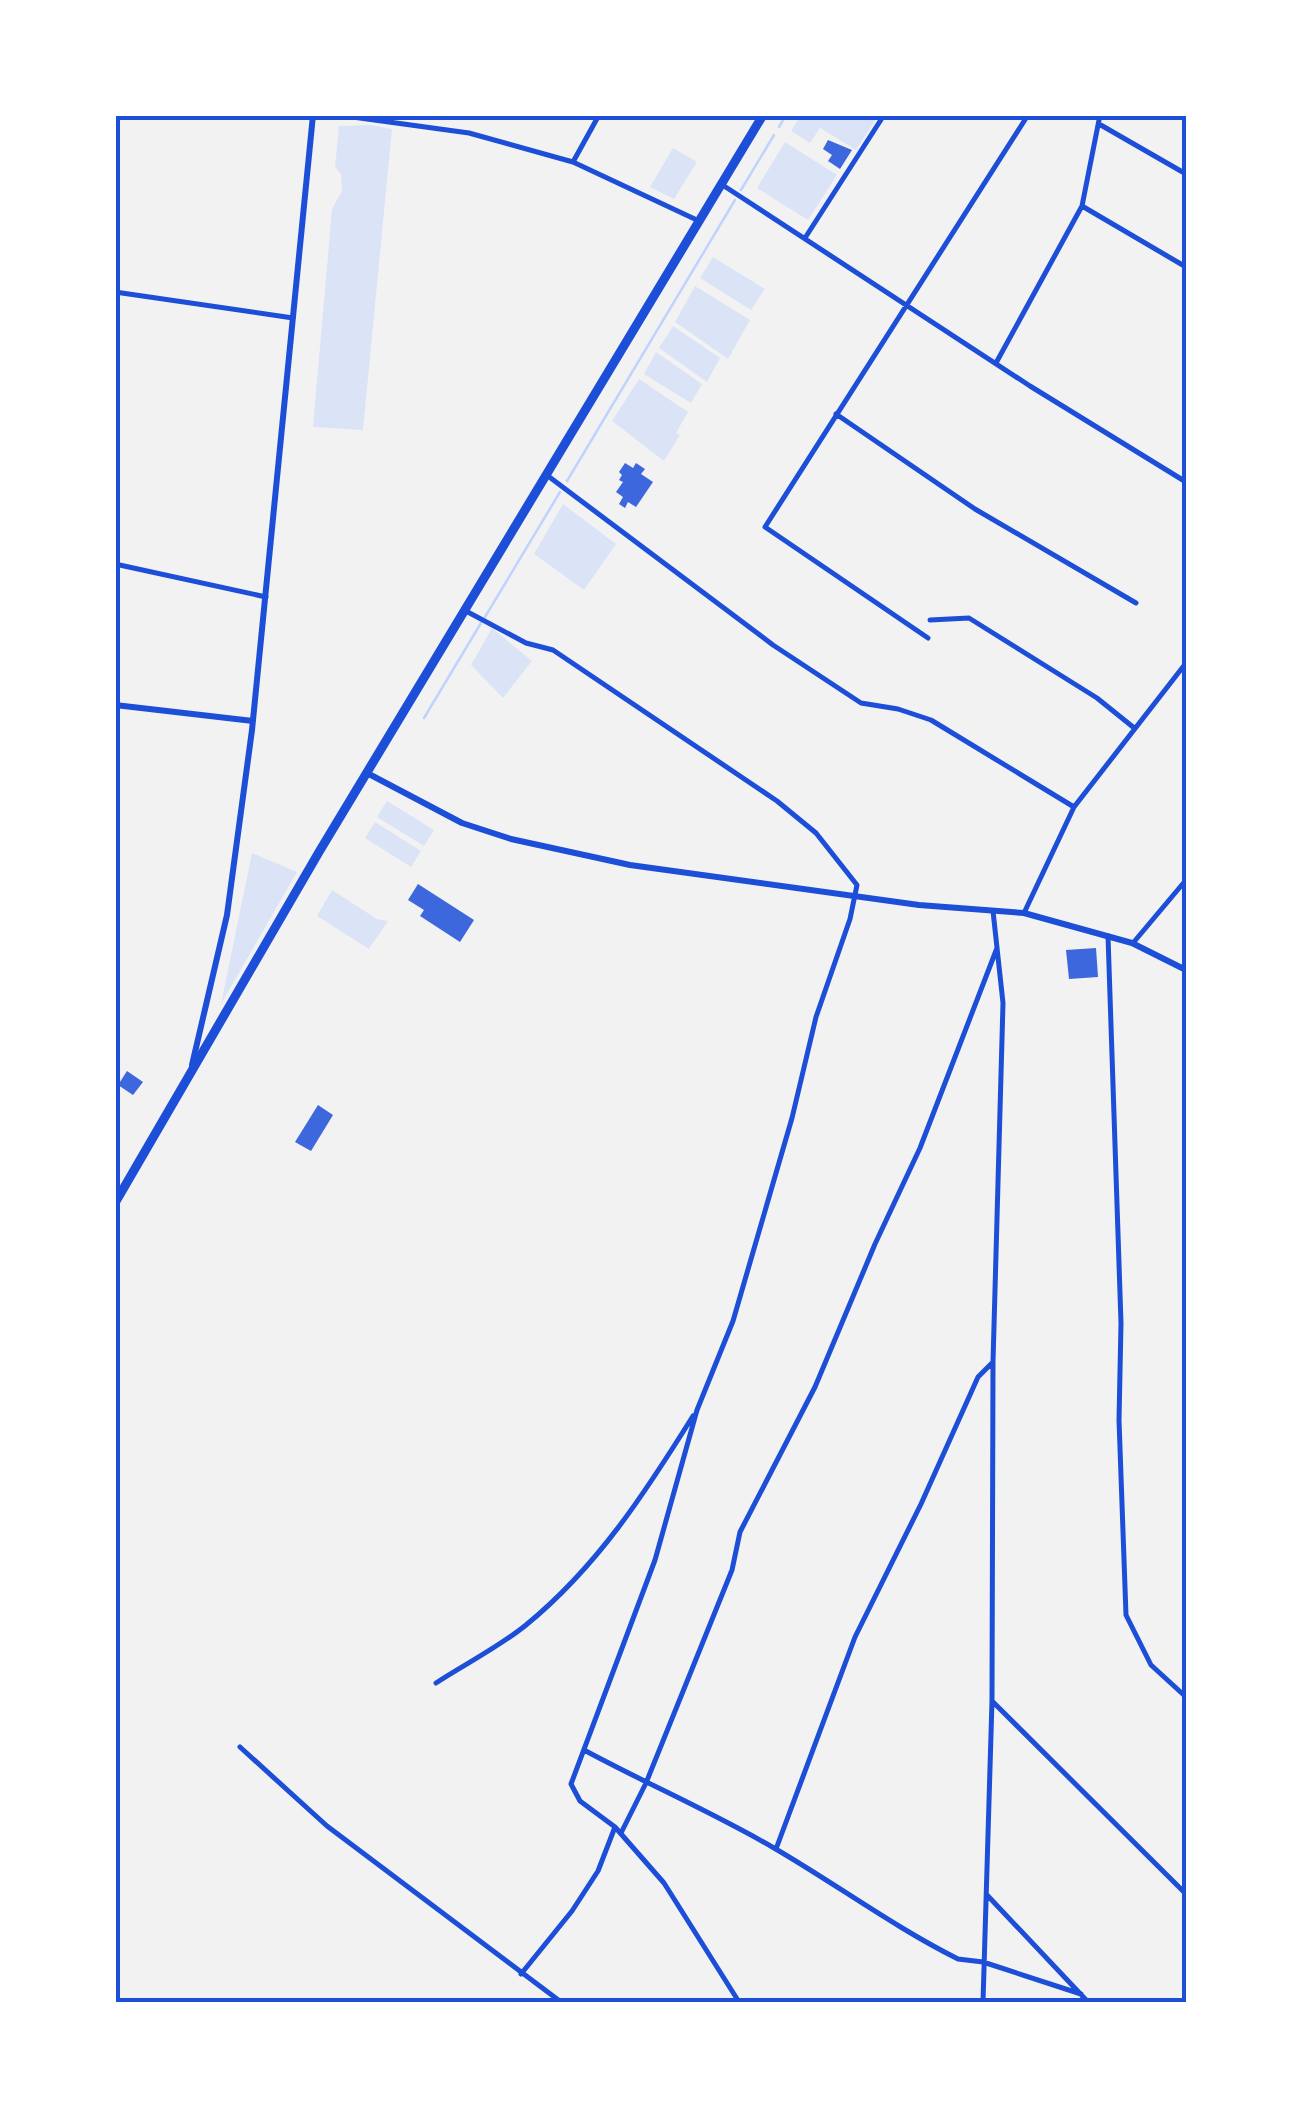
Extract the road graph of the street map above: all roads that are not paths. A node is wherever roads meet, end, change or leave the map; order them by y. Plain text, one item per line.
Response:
1 (313, 115) edge
2 (338, 115) edge
3 (600, 115) edge
4 (763, 115) edge
5 (884, 115) edge
6 (1028, 115) edge
7 (1100, 115) edge
8 (1100, 124) junction
9 (573, 162) junction
10 (1186, 174) edge
11 (721, 184) junction
12 (1082, 206) junction
13 (699, 220) junction
14 (805, 238) junction
15 (1186, 268) edge
16 (115, 290) edge
17 (906, 304) junction
18 (293, 318) junction
19 (996, 363) junction
20 (836, 414) junction
21 (546, 474) junction
22 (1186, 482) edge
23 (115, 564) edge
24 (266, 598) junction
25 (1136, 603) dead end
26 (464, 610) junction
27 (930, 620) dead end
28 (928, 638) dead end
29 (1186, 663) edge
30 (115, 705) edge
31 (253, 722) junction
32 (1133, 727) junction
33 (366, 772) junction
34 (1074, 807) junction
35 (1186, 880) edge
36 (854, 895) junction
37 (993, 911) junction
38 (1024, 913) junction
39 (1108, 935) junction
40 (1132, 943) junction
41 (998, 945) junction
42 (1186, 970) edge
43 (189, 1074) junction
44 (115, 1203) edge
45 (993, 1362) junction
46 (697, 1410) junction
47 (436, 1683) dead end
48 (1186, 1696) edge
49 (992, 1701) junction
50 (240, 1746) dead end
51 (584, 1750) junction
52 (646, 1783) junction
53 (618, 1830) junction
54 (776, 1849) junction
55 (1186, 1894) edge
56 (987, 1895) junction
57 (983, 1962) junction
58 (520, 1974) junction
59 (1081, 1994) junction
60 (561, 2002) edge
61 (739, 2002) edge
62 (983, 2002) edge
63 (1088, 2002) edge

1 - 18 street
2 - 9 street
3 - 9 street
4 - 11 highway
5 - 14 street
6 - 17 street
7 - 8 street
8 - 10 street
8 - 12 street
9 - 13 street
11 - 13 highway
11 - 14 street
12 - 15 street
12 - 19 street
13 - 21 highway
14 - 17 street
16 - 18 street
17 - 19 street
17 - 20 street
18 - 24 street
19 - 22 street
20 - 25 street
20 - 28 street
21 - 26 highway
21 - 34 street
23 - 24 street
24 - 31 street
26 - 33 highway
26 - 36 street
27 - 32 street
29 - 32 street
30 - 31 street
31 - 43 street
32 - 34 street
33 - 36 street
33 - 43 highway
34 - 38 street
35 - 40 street
36 - 37 street
36 - 46 street
37 - 38 street
37 - 41 street
38 - 39 street
39 - 40 street
39 - 48 street
40 - 42 street
41 - 45 street
41 - 52 street
43 - 44 highway
45 - 49 street
45 - 54 street
46 - 47 street
46 - 51 street
49 - 55 street
49 - 56 street
50 - 58 street
51 - 52 street
51 - 53 street
52 - 53 street
52 - 54 street
53 - 58 street
53 - 61 street
54 - 57 street
56 - 57 street
56 - 59 street
57 - 59 street
57 - 62 street
58 - 60 street
59 - 63 street

